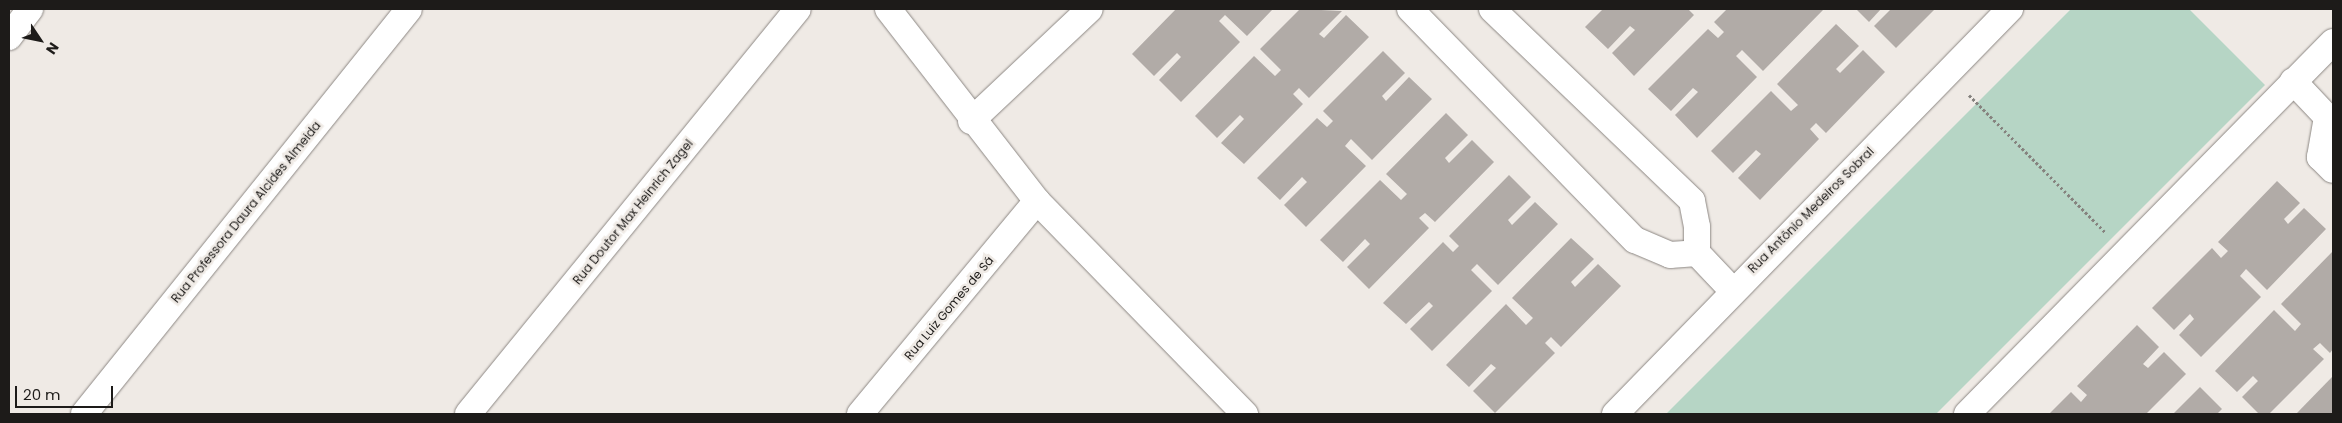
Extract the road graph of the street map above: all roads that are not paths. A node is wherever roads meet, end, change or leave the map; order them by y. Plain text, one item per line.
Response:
1 (30, 9) edge
2 (798, 9) edge
3 (888, 9) edge
4 (1090, 9) edge
5 (1410, 9) edge
6 (1492, 9) edge
7 (2010, 9) edge
8 (397, 13) edge
9 (9, 37) edge
10 (2333, 42) edge
11 (2293, 81) junction
12 (2330, 117) edge
13 (972, 121) junction
14 (2333, 170) edge
15 (1037, 201) junction
16 (1697, 254) junction
17 (1732, 290) junction
18 (1231, 409) edge
19 (84, 414) edge
20 (468, 414) edge
21 (860, 414) edge
22 (1615, 414) edge
23 (1967, 414) edge

1 - 9 street
2 - 20 street, Rua Doutor Max Heinrich Zagel
3 - 13 street
4 - 13 street
5 - 16 street
6 - 16 street
7 - 17 street, Rua Antônio Medeiros Sobral
8 - 19 street, Rua Professora Daura Alcides Almeida
10 - 11 street
11 - 12 street
11 - 23 street
12 - 14 street
13 - 15 street
15 - 18 street
15 - 21 street, Rua Luiz Gomes de Sá
16 - 17 street
17 - 22 street, Rua Antônio Medeiros Sobral

